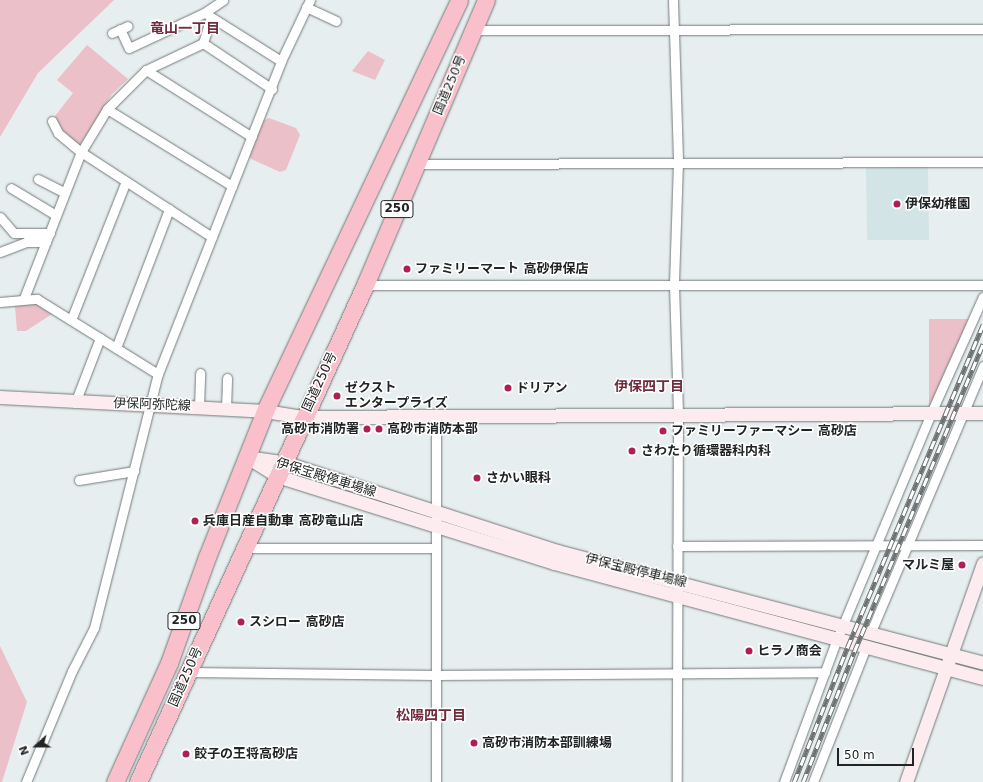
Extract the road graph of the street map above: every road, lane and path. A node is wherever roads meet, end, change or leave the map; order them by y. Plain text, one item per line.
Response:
1 (223, 0) edge
2 (459, 0) edge
3 (486, 0) edge
4 (673, 0) edge
5 (308, 4) edge
6 (208, 15) junction
7 (336, 21) dead end
8 (120, 29) dead end
9 (983, 29) edge
10 (474, 30) junction
11 (673, 31) junction
12 (202, 43) junction
13 (281, 61) junction
14 (146, 70) junction
15 (272, 89) junction
16 (108, 109) junction
17 (52, 121) dead end
18 (252, 137) junction
19 (80, 152) junction
20 (678, 162) junction
21 (983, 162) edge
22 (416, 164) junction
23 (38, 179) dead end
24 (126, 181) junction
25 (232, 186) junction
26 (11, 188) dead end
27 (65, 194) junction
28 (168, 209) junction
29 (56, 215) junction
30 (0, 217) edge
31 (50, 232) junction
32 (212, 237) junction
33 (46, 242) junction
34 (0, 252) edge
35 (365, 285) junction
36 (674, 285) junction
37 (983, 285) edge
38 (983, 297) edge
39 (24, 298) junction
40 (0, 302) edge
41 (71, 320) junction
42 (100, 338) junction
43 (116, 348) junction
44 (983, 366) edge
45 (158, 374) junction
46 (200, 374) dead end
47 (227, 378) dead end
48 (0, 397) edge
49 (76, 403) junction
50 (152, 404) junction
51 (199, 407) junction
52 (226, 409) junction
53 (265, 411) junction
54 (931, 413) junction
55 (963, 413) junction
56 (983, 413) edge
57 (678, 415) junction
58 (304, 417) junction
59 (436, 417) junction
60 (247, 457) junction
61 (280, 469) junction
62 (134, 471) junction
63 (79, 480) dead end
64 (435, 512) junction
65 (434, 527) junction
66 (876, 545) junction
67 (907, 545) junction
68 (983, 545) edge
69 (677, 546) junction
70 (244, 548) junction
71 (434, 548) junction
72 (983, 563) edge
73 (677, 582) junction
74 (676, 597) junction
75 (842, 626) junction
76 (870, 634) junction
77 (837, 639) junction
78 (866, 647) junction
79 (951, 655) junction
80 (983, 663) edge
81 (946, 668) junction
82 (189, 672) junction
83 (825, 672) junction
84 (676, 674) junction
85 (436, 675) junction
86 (983, 678) edge
87 (26, 782) edge
88 (115, 782) edge
89 (138, 782) edge
90 (436, 782) edge
91 (678, 782) edge
92 (784, 782) edge
93 (813, 782) edge
94 (906, 782) edge

1 - 6 street
2 - 53 highway, 国道250号 / 250
3 - 10 highway, 国道250号 / 250
4 - 11 street
5 - 7 street
5 - 13 street
6 - 8 street
6 - 12 street
6 - 13 street
9 - 11 street
10 - 11 street
10 - 22 highway, 国道250号 / 250
11 - 20 street
12 - 14 street
12 - 15 street
13 - 15 street
14 - 16 street
14 - 18 street
15 - 18 street
16 - 19 street
16 - 25 street
17 - 19 street
18 - 25 street
19 - 24 street
19 - 27 street
20 - 21 street
20 - 22 street
20 - 36 street
22 - 35 highway, 国道250号 / 250
23 - 27 street
24 - 28 street
24 - 41 street
25 - 32 street
26 - 29 street
27 - 29 street
28 - 32 street
28 - 43 street
29 - 31 street
30 - 31 street
31 - 33 street
32 - 45 street
33 - 34 street
33 - 39 street
35 - 36 street
35 - 58 highway, 国道250号 / 250
36 - 37 street
36 - 57 street
38 - 54 street
39 - 40 street
39 - 41 street
41 - 42 street
42 - 43 street
42 - 49 street
43 - 45 street
44 - 55 street
45 - 50 street
46 - 51 street
47 - 52 street
48 - 49 main road, 伊保阿弥陀線
49 - 50 main road, 伊保阿弥陀線
50 - 51 main road, 伊保阿弥陀線
50 - 62 street
51 - 52 main road, 伊保阿弥陀線
52 - 53 main road, 伊保阿弥陀線
53 - 58 main road, 伊保阿弥陀線
53 - 60 highway, 国道250号 / 250
54 - 55 main road, 伊保阿弥陀線
54 - 57 main road, 伊保阿弥陀線
54 - 66 street
55 - 56 main road, 伊保阿弥陀線
55 - 67 street
57 - 59 main road, 伊保阿弥陀線
57 - 69 street
58 - 59 main road, 伊保阿弥陀線
58 - 61 highway, 国道250号 / 250
59 - 64 street
60 - 61 main road, 伊保宝殿停車場線
60 - 88 highway, 国道250号 / 250
61 - 64 main road, 伊保宝殿停車場線
61 - 65 main road, 伊保宝殿停車場線
61 - 70 highway, 国道250号 / 250
62 - 63 street
62 - 87 street
64 - 65 street
64 - 73 main road, 伊保宝殿停車場線
65 - 71 street
65 - 74 main road, 伊保宝殿停車場線
66 - 67 street
66 - 69 street
66 - 75 street
67 - 68 street
67 - 76 street
69 - 73 street
70 - 71 street
70 - 82 highway, 国道250号 / 250
71 - 85 street
72 - 79 main road
73 - 74 street
73 - 75 main road, 伊保宝殿停車場線
74 - 77 main road, 伊保宝殿停車場線
74 - 84 street
75 - 76 main road, 伊保宝殿停車場線
75 - 77 street
76 - 79 main road, 伊保宝殿停車場線
77 - 78 main road, 伊保宝殿停車場線
77 - 83 street
78 - 81 main road, 伊保宝殿停車場線
78 - 93 street
79 - 80 main road, 伊保宝殿停車場線
79 - 81 main road
81 - 86 main road, 伊保宝殿停車場線
81 - 94 main road
82 - 85 street
82 - 89 highway, 国道250号 / 250
83 - 84 street
83 - 92 street
84 - 85 street
84 - 91 street
85 - 90 street

